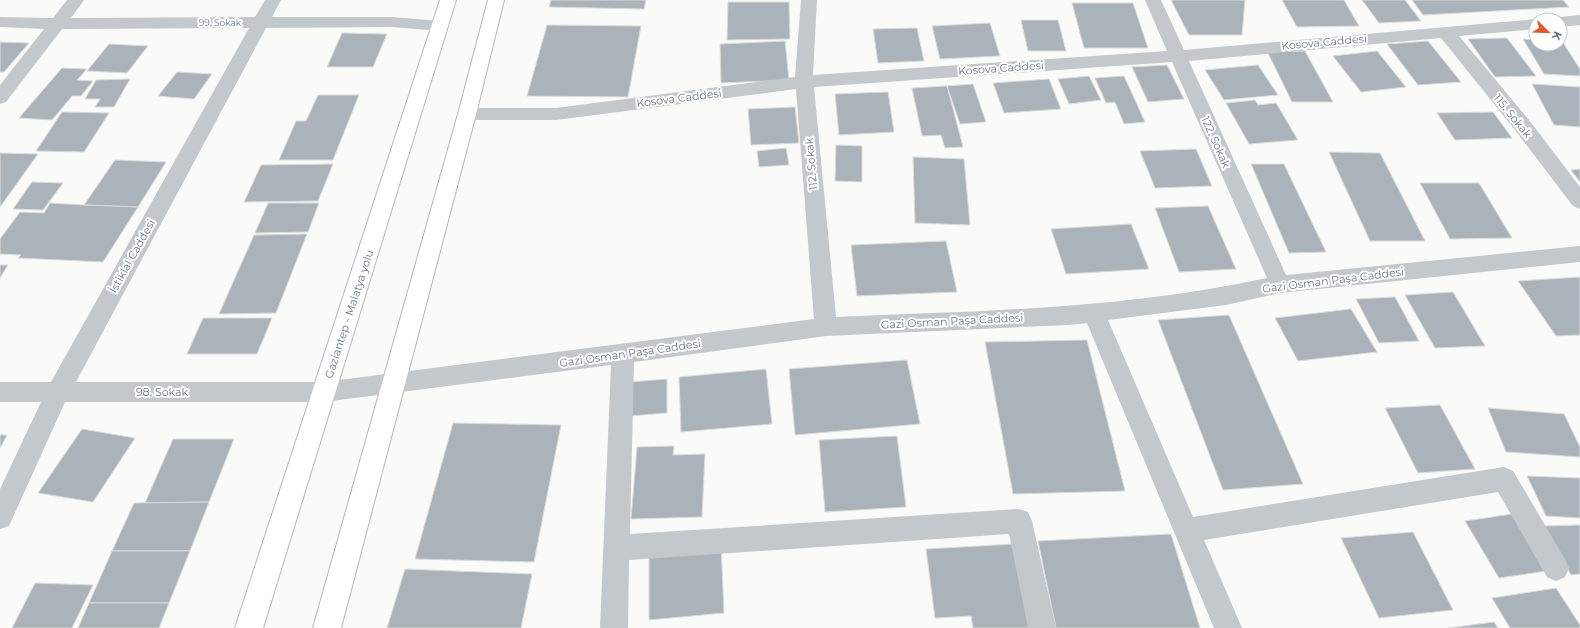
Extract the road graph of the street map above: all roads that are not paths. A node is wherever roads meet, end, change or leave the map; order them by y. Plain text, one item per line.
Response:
1 (76, 0) edge
2 (273, 0) edge
3 (448, 0) edge
4 (496, 0) edge
5 (809, 0) edge
6 (1153, 0) edge
7 (1580, 20) edge
8 (1568, 21) edge
9 (0, 22) edge
10 (260, 22) junction
11 (58, 24) junction
12 (1528, 25) edge
13 (440, 26) junction
14 (1445, 32) junction
15 (1177, 56) junction
16 (804, 82) junction
17 (0, 98) edge
18 (467, 114) junction
19 (1580, 201) edge
20 (1580, 254) edge
21 (1280, 284) junction
22 (1094, 313) junction
23 (826, 327) junction
24 (623, 354) junction
25 (393, 384) junction
26 (0, 392) edge
27 (58, 392) junction
28 (324, 392) junction
29 (0, 517) edge
30 (1187, 530) junction
31 (616, 548) junction
32 (1556, 568) dead end
33 (249, 628) edge
34 (327, 628) edge
35 (614, 628) edge
36 (1042, 628) edge
37 (1228, 628) edge

1 - 11 street
2 - 10 street, İstiklal Caddesi
3 - 13 highway, Gaziantep - Malatya yolu
4 - 18 highway
5 - 16 street, 112. Sokak
6 - 15 street, 122. Sokak
7 - 8 street
9 - 11 street, 99. Sokak
10 - 11 street, 99. Sokak
10 - 13 street, 99. Sokak
10 - 27 street, İstiklal Caddesi
11 - 17 street
12 - 14 street, Kosova Caddesi
13 - 28 highway, Gaziantep - Malatya yolu
14 - 15 street, Kosova Caddesi
14 - 19 street, 115. Sokak
15 - 16 street, Kosova Caddesi
15 - 21 street, 122. Sokak
16 - 18 street, Kosova Caddesi
16 - 23 street, 112. Sokak
18 - 25 highway
20 - 21 street, Gazi Osman Paşa Caddesi
21 - 22 street, Gazi Osman Paşa Caddesi
22 - 23 street, Gazi Osman Paşa Caddesi
22 - 30 street
23 - 24 street, Gazi Osman Paşa Caddesi
24 - 25 street, Gazi Osman Paşa Caddesi
24 - 31 street
25 - 28 street, Gazi Osman Paşa Caddesi
25 - 34 highway
26 - 27 street, 98. Sokak
27 - 28 street, 98. Sokak
27 - 29 street, İstiklal Caddesi
28 - 33 highway, Gaziantep - Malatya yolu
30 - 32 street
30 - 37 street
31 - 35 street
31 - 36 street

